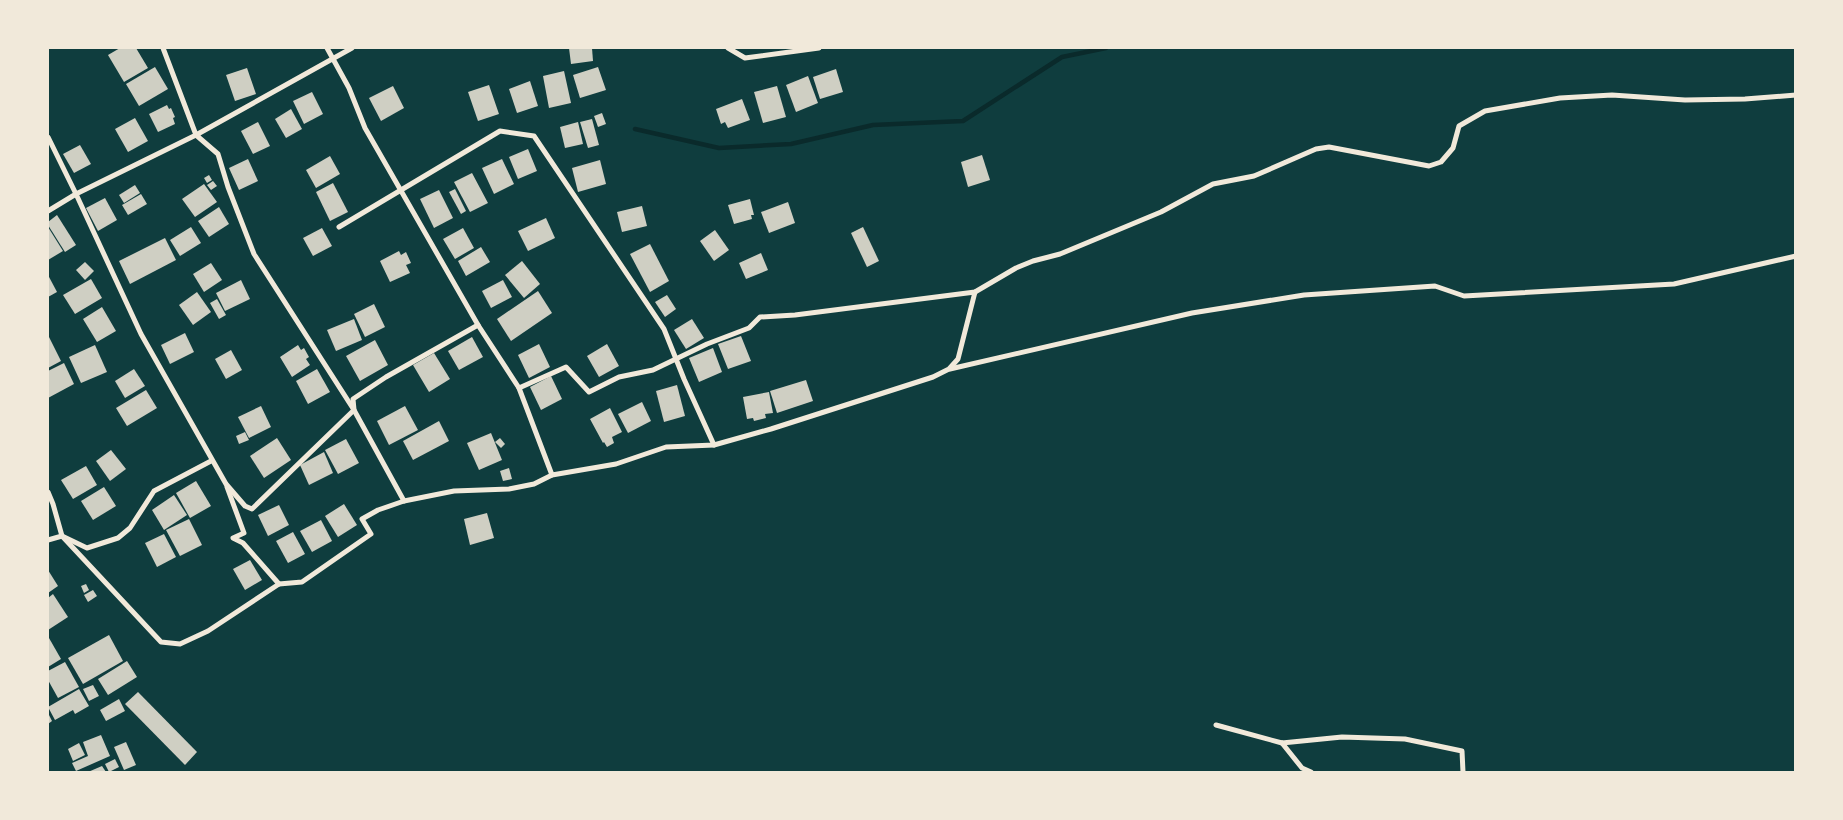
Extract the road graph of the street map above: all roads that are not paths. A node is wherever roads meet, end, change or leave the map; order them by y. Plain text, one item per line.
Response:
1 (164, 48) edge
2 (327, 48) edge
3 (352, 48) edge
4 (728, 48) edge
5 (819, 48) edge
6 (332, 59) junction
7 (1796, 95) edge
8 (196, 135) junction
9 (48, 137) edge
10 (400, 189) junction
11 (76, 194) junction
12 (48, 211) edge
13 (339, 227) dead end
14 (1796, 256) edge
15 (975, 292) junction
16 (478, 325) junction
17 (676, 359) junction
18 (949, 369) junction
19 (519, 388) junction
20 (354, 410) junction
21 (714, 445) junction
22 (211, 461) junction
23 (552, 475) junction
24 (226, 484) junction
25 (48, 492) edge
26 (404, 501) junction
27 (62, 536) junction
28 (48, 540) edge
29 (280, 584) junction
30 (1216, 725) dead end
31 (1282, 743) junction
32 (1311, 772) edge
33 (1463, 772) edge

1 - 8 street
2 - 6 street
3 - 6 street
4 - 5 street
6 - 8 street
6 - 10 street
7 - 15 street
8 - 11 street
8 - 20 street
9 - 11 street
10 - 13 street
10 - 16 street
10 - 17 street
11 - 12 street
11 - 22 street
14 - 18 street
15 - 17 street
15 - 18 street
16 - 19 street
16 - 20 street
17 - 19 street
17 - 21 street
18 - 21 street
19 - 23 street
20 - 24 street
20 - 26 street
21 - 23 street
22 - 24 street
22 - 27 street
23 - 26 street
24 - 29 street
25 - 27 street
26 - 29 street
27 - 28 street
27 - 29 street
30 - 31 street
31 - 32 street
31 - 33 street

